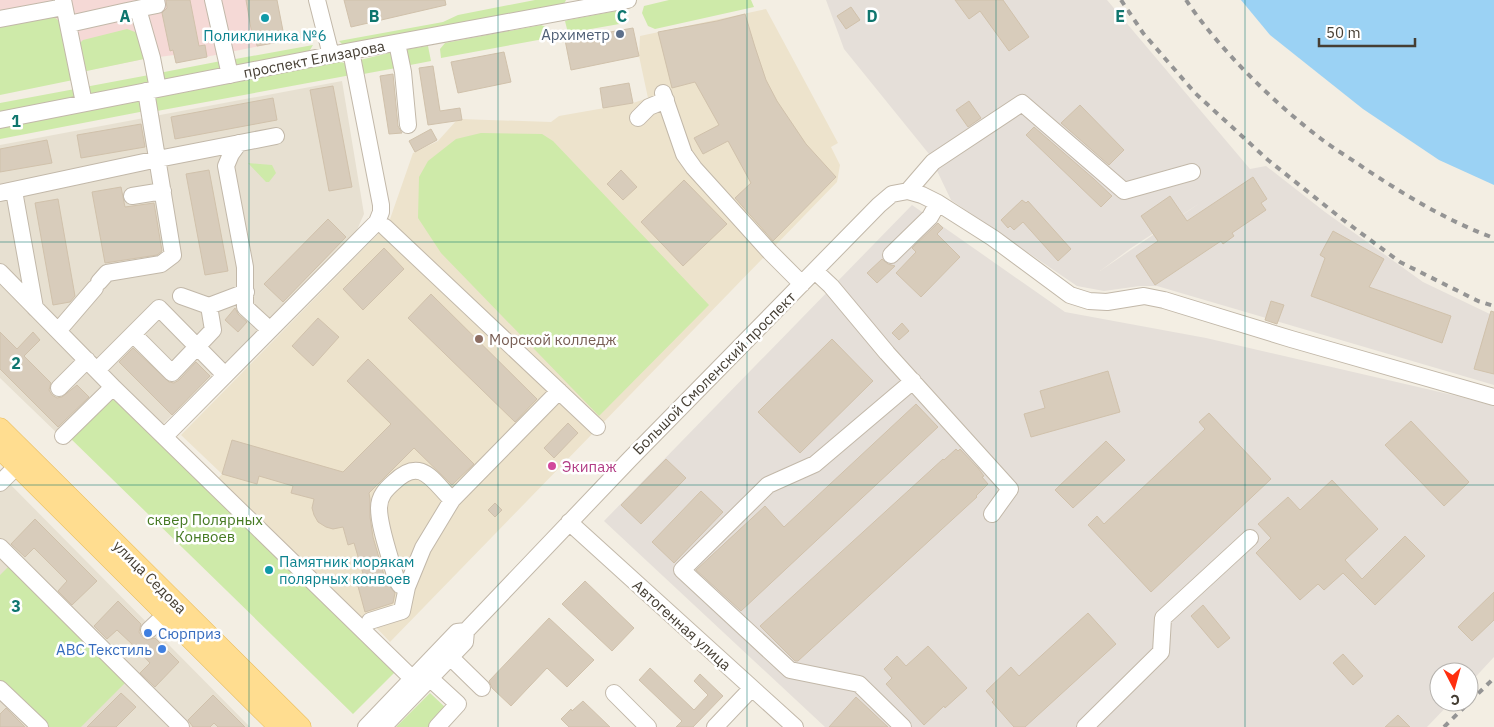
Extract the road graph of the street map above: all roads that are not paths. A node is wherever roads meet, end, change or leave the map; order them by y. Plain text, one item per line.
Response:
1 (156, 0) edge
2 (213, 0) edge
3 (317, 0) edge
4 (627, 0) edge
5 (63, 3) edge
6 (577, 5) edge
7 (130, 7) edge
8 (0, 19) edge
9 (68, 24) junction
10 (397, 43) junction
11 (351, 51) junction
12 (331, 55) junction
13 (230, 75) junction
14 (152, 90) junction
15 (84, 103) junction
16 (638, 118) dead end
17 (0, 120) edge
18 (408, 124) dead end
19 (276, 136) dead end
20 (239, 143) junction
21 (158, 159) junction
22 (1192, 172) dead end
23 (163, 190) junction
24 (908, 191) junction
25 (7, 192) edge
26 (132, 196) dead end
27 (938, 203) junction
28 (385, 227) dead end
29 (891, 255) dead end
30 (815, 271) junction
31 (0, 272) edge
32 (802, 284) junction
33 (246, 292) junction
34 (181, 296) dead end
35 (209, 306) junction
36 (35, 308) junction
37 (270, 330) junction
38 (58, 331) junction
39 (133, 334) junction
40 (198, 348) junction
41 (92, 365) junction
42 (225, 375) junction
43 (913, 381) junction
44 (113, 387) junction
45 (59, 388) dead end
46 (559, 392) junction
47 (1494, 396) edge
48 (597, 427) dead end
49 (0, 428) edge
50 (63, 436) dead end
51 (164, 436) junction
52 (0, 449) edge
53 (22, 460) junction
54 (0, 483) edge
55 (452, 500) junction
56 (992, 514) dead end
57 (569, 522) junction
58 (1250, 538) dead end
59 (4, 558) edge
60 (407, 587) junction
61 (166, 614) junction
62 (370, 620) dead end
63 (150, 630) dead end
64 (446, 653) junction
65 (421, 679) junction
66 (482, 688) dead end
67 (752, 688) junction
68 (1, 692) edge
69 (614, 693) dead end
70 (724, 724) edge
71 (40, 727) edge
72 (181, 727) edge
73 (279, 727) edge
74 (300, 727) edge
75 (366, 727) edge
76 (383, 727) edge
77 (437, 727) edge
78 (648, 727) edge
79 (795, 727) edge
80 (903, 727) edge
81 (1086, 727) edge

1 - 7 street
2 - 13 street
3 - 12 street
4 - 6 street, проспект Елизарова
5 - 8 street
5 - 9 street
6 - 10 street, проспект Елизарова
7 - 9 street
7 - 14 street
9 - 15 street
10 - 11 street, проспект Елизарова
10 - 18 street
11 - 12 street, проспект Елизарова
11 - 37 street
12 - 13 street, проспект Елизарова
13 - 14 street, проспект Елизарова
14 - 15 street, проспект Елизарова
14 - 21 street
15 - 17 street, проспект Елизарова
16 - 32 street
19 - 20 street
20 - 21 street
20 - 33 street
21 - 23 street
21 - 25 street
22 - 24 street
23 - 26 street
23 - 38 street
24 - 27 street
24 - 30 street, Большой Смоленский проспект
25 - 36 street
27 - 29 street
27 - 47 street
28 - 46 street
30 - 32 street, Большой Смоленский проспект
30 - 43 street
31 - 36 street
32 - 57 street, Большой Смоленский проспект
33 - 35 street
33 - 37 street
34 - 35 street
35 - 40 street
36 - 38 street
37 - 42 street
38 - 41 street
39 - 40 street
39 - 40 street
39 - 41 street
40 - 42 street
41 - 44 street
41 - 45 street
42 - 51 street
43 - 56 street
43 - 80 street
44 - 50 street
44 - 51 street
46 - 48 street
46 - 55 street
49 - 53 main road, улица Седова
51 - 65 street
52 - 53 main road, улица Седова
53 - 54 street
53 - 61 main road, улица Седова
53 - 74 main road, улица Седова
55 - 60 street
55 - 60 street
57 - 64 street, Большой Смоленский проспект
57 - 67 street, Автогенная улица
58 - 81 street
59 - 72 street
60 - 62 street
61 - 63 street
61 - 73 main road, улица Седова
64 - 65 street, Большой Смоленский проспект
64 - 66 street
65 - 75 street, Большой Смоленский проспект
65 - 76 street, Большой Смоленский проспект
65 - 77 street
67 - 70 street
67 - 79 street, Автогенная улица
68 - 71 street
69 - 78 street

